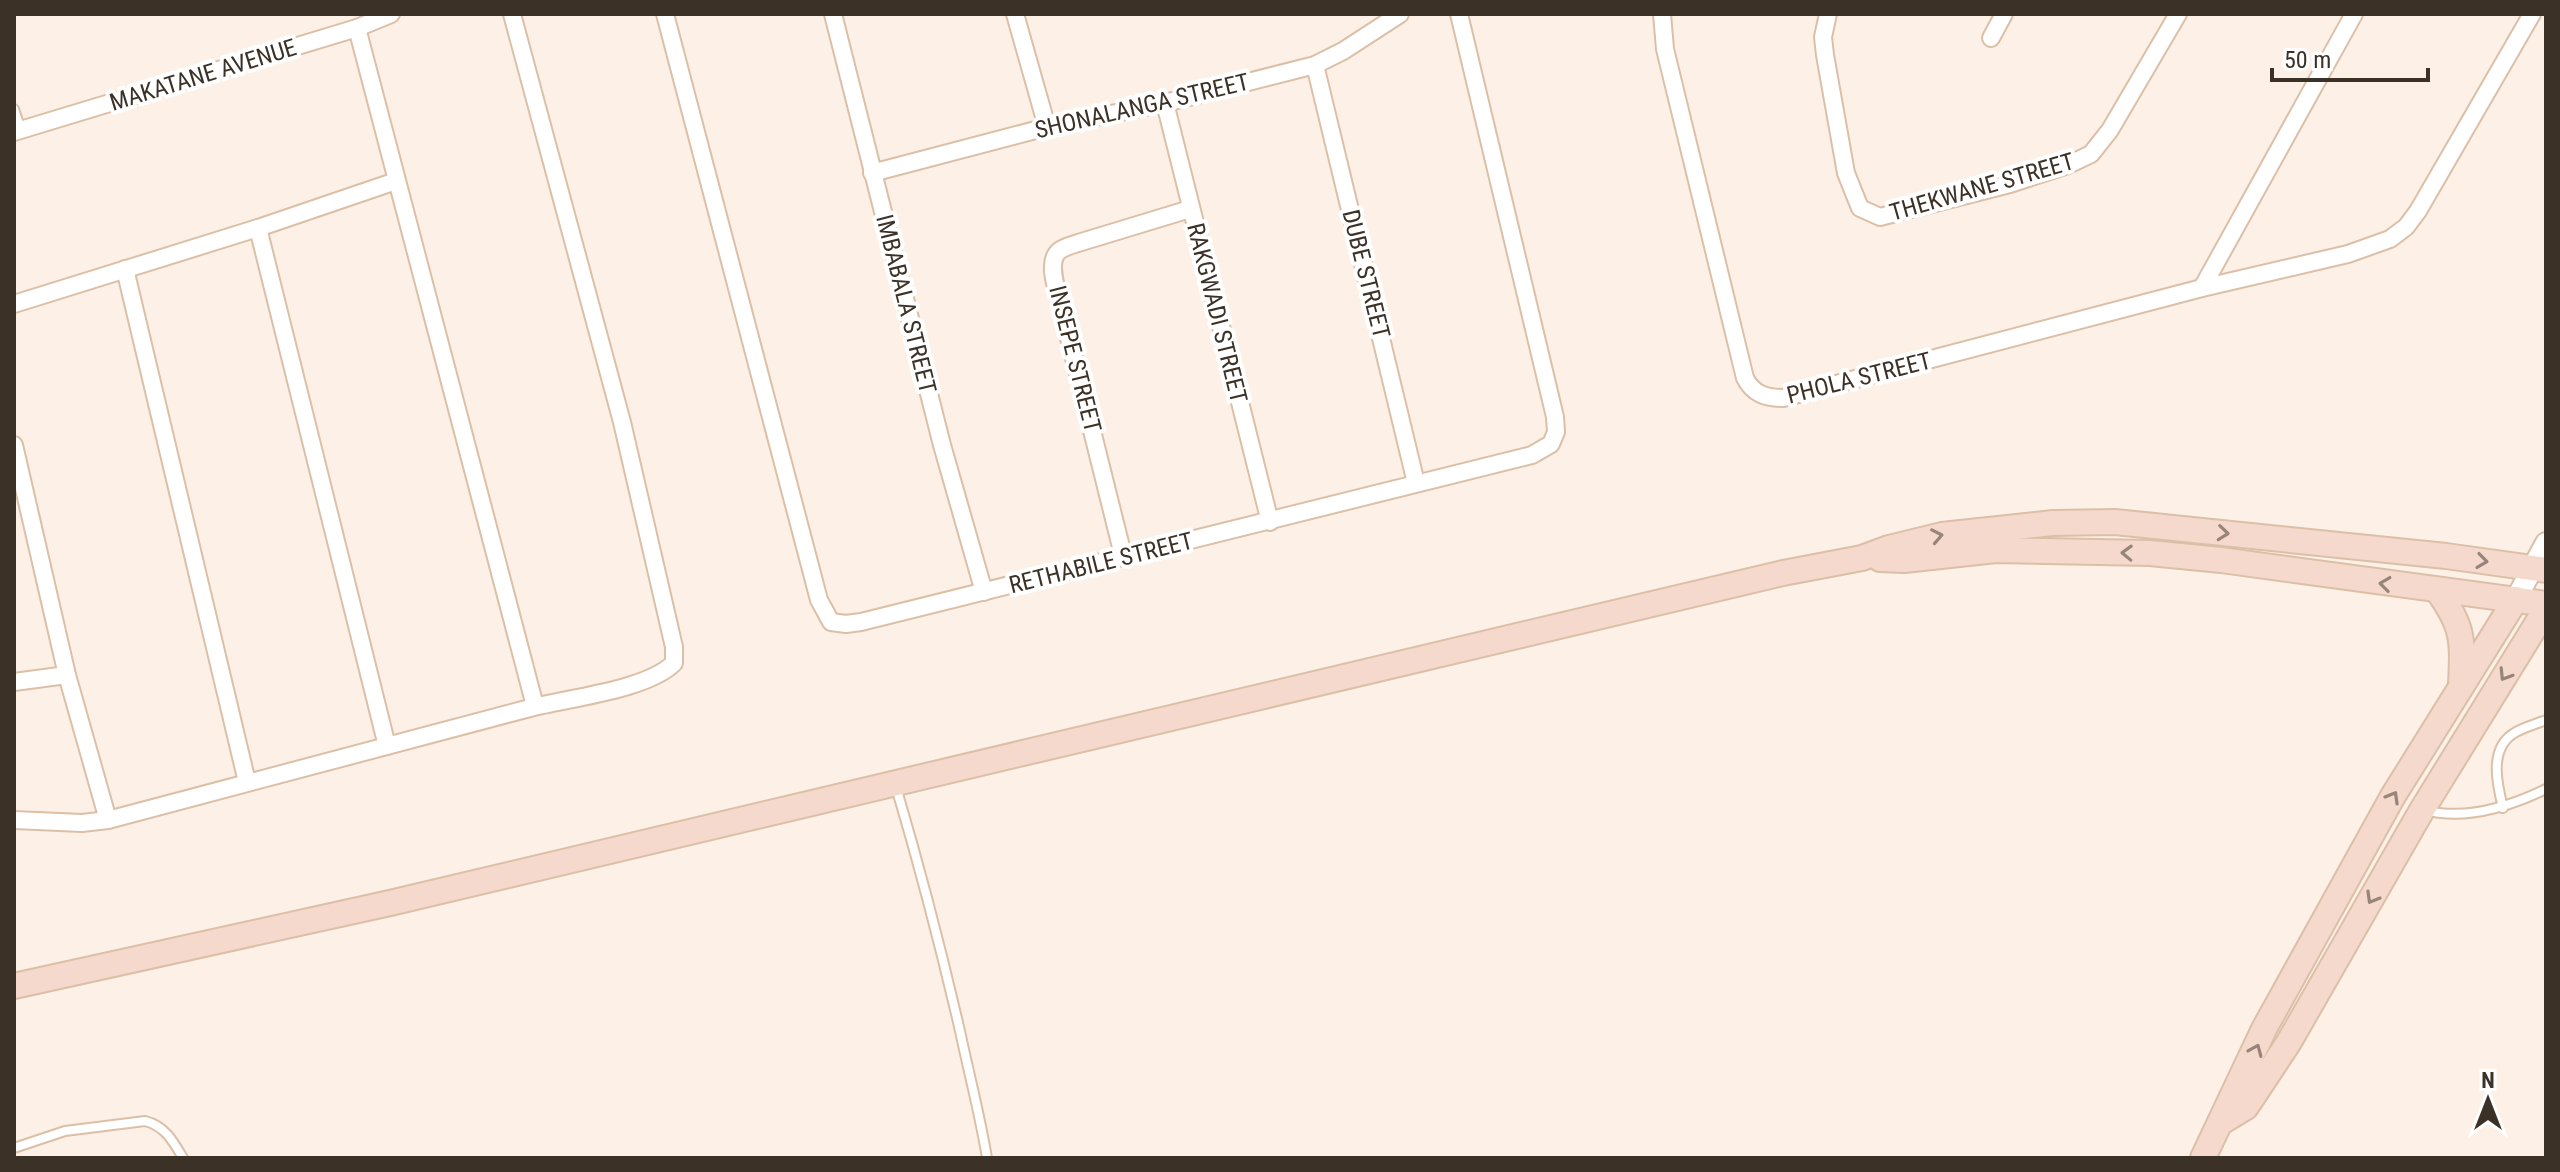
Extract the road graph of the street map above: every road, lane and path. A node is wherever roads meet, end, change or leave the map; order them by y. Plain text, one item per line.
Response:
1 (391, 14) edge
2 (512, 14) edge
3 (665, 14) edge
4 (833, 14) edge
5 (1015, 14) edge
6 (1400, 14) edge
7 (1459, 14) edge
8 (1662, 14) edge
9 (1828, 14) edge
10 (2004, 14) edge
11 (2178, 14) edge
12 (2354, 14) edge
13 (2532, 14) edge
14 (357, 28) junction
15 (1991, 38) dead end
16 (1315, 65) junction
17 (1165, 103) junction
18 (14, 109) edge
19 (1047, 127) junction
20 (18, 131) edge
21 (872, 173) junction
22 (396, 181) junction
23 (1190, 209) junction
24 (258, 228) junction
25 (125, 269) junction
26 (2202, 288) junction
27 (14, 304) edge
28 (14, 445) edge
29 (1416, 483) junction
30 (1270, 522) junction
31 (2546, 543) edge
32 (1123, 555) junction
33 (1862, 558) junction
34 (2539, 569) edge
35 (2437, 590) junction
36 (984, 592) junction
37 (2516, 599) junction
38 (2546, 606) edge
39 (67, 675) junction
40 (14, 682) edge
41 (2461, 687) junction
42 (535, 706) junction
43 (2546, 720) edge
44 (387, 746) junction
45 (247, 782) junction
46 (895, 782) junction
47 (2546, 789) edge
48 (2503, 808) junction
49 (2422, 810) junction
50 (14, 820) edge
51 (108, 820) junction
52 (14, 986) edge
53 (2223, 1121) junction
54 (14, 1148) edge
55 (183, 1158) edge
56 (987, 1158) edge
57 (2203, 1158) edge

1 - 14 street, MAKATANE AVENUE
2 - 42 street
3 - 36 street, RETHABILE STREET
4 - 21 street, IMBABALA STREET
5 - 19 street
6 - 16 street, SHONALANGA STREET
7 - 29 street, RETHABILE STREET
8 - 26 street, PHOLA STREET
9 - 11 street, THEKWANE STREET
10 - 15 street
12 - 26 street
13 - 26 street, PHOLA STREET
14 - 20 street, MAKATANE AVENUE
14 - 22 street
16 - 17 street, SHONALANGA STREET
16 - 29 street, DUBE STREET
17 - 19 street, SHONALANGA STREET
17 - 23 street, RAKGWADI STREET
18 - 20 lane
19 - 21 street, SHONALANGA STREET
21 - 36 street, IMBABALA STREET
22 - 24 street
22 - 42 street
23 - 30 street, RAKGWADI STREET
23 - 32 street, INSEPE STREET
24 - 25 street
24 - 44 street
25 - 27 street
25 - 45 street
28 - 39 street
29 - 30 street, RETHABILE STREET
30 - 32 street, RETHABILE STREET
31 - 34 street
32 - 36 street, RETHABILE STREET
33 -> 34 main road
35 -> 33 main road
33 - 46 main road
34 - 37 street
35 - 37 main road
35 - 41 main road
37 - 38 main road
37 - 41 main road
38 -> 49 main road
39 - 40 street
39 - 51 street
53 -> 41 main road
42 - 44 street
43 - 48 lane
44 - 45 street
45 - 51 street
46 - 52 main road
46 - 56 lane
47 - 48 lane
48 - 49 lane
49 -> 53 main road
50 - 51 street
53 - 57 main road
54 - 55 lane

